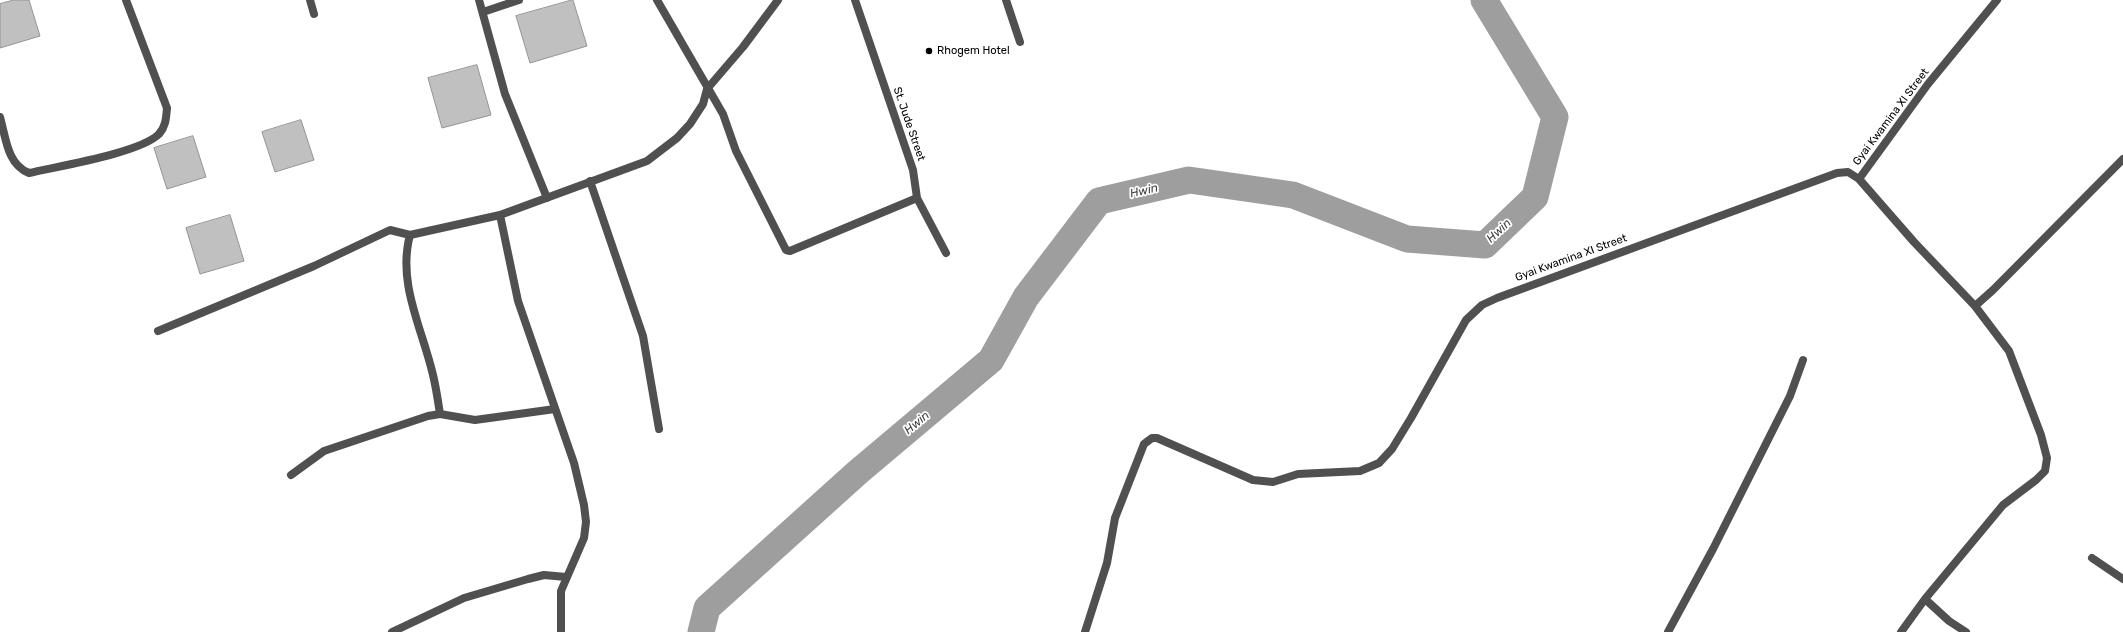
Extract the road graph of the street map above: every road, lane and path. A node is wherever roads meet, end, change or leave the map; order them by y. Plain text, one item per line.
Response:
1 (126, 0) edge
2 (310, 0) edge
3 (479, 0) edge
4 (519, 0) edge
5 (657, 0) edge
6 (778, 0) edge
7 (855, 0) edge
8 (1006, 0) edge
9 (1997, 0) edge
10 (483, 12) junction
11 (314, 14) dead end
12 (1020, 42) dead end
13 (707, 89) junction
14 (0, 117) edge
15 (2123, 159) edge
16 (1859, 179) junction
17 (590, 181) junction
18 (547, 198) junction
19 (917, 198) junction
20 (500, 215) junction
21 (410, 235) junction
22 (946, 253) dead end
23 (1974, 306) junction
24 (158, 331) dead end
25 (1803, 360) dead end
26 (555, 409) junction
27 (440, 414) junction
28 (659, 429) dead end
29 (291, 475) dead end
30 (2092, 558) dead end
31 (566, 577) junction
32 (2123, 579) edge
33 (1925, 600) junction
34 (392, 632) edge
35 (561, 632) edge
36 (1085, 632) edge
37 (1668, 632) edge
38 (1901, 632) edge
39 (1966, 632) edge

1 - 14 street
2 - 11 street
3 - 10 street
4 - 10 street
5 - 13 street
6 - 13 street
7 - 19 street, St. Jude Street
8 - 12 street
9 - 16 street, Gyai Kwamina XI Street
10 - 18 street
13 - 17 street
13 - 19 street
15 - 23 street
16 - 23 street
16 - 36 street, Gyai Kwamina XI Street
17 - 18 street
17 - 28 street
18 - 20 street
19 - 22 street, St. Jude Street
20 - 21 street
20 - 26 street
21 - 24 street
21 - 27 street
23 - 33 street
25 - 37 street
26 - 27 street
26 - 31 street
27 - 29 street
30 - 32 street
31 - 34 street
31 - 35 street
33 - 38 street
33 - 39 street

